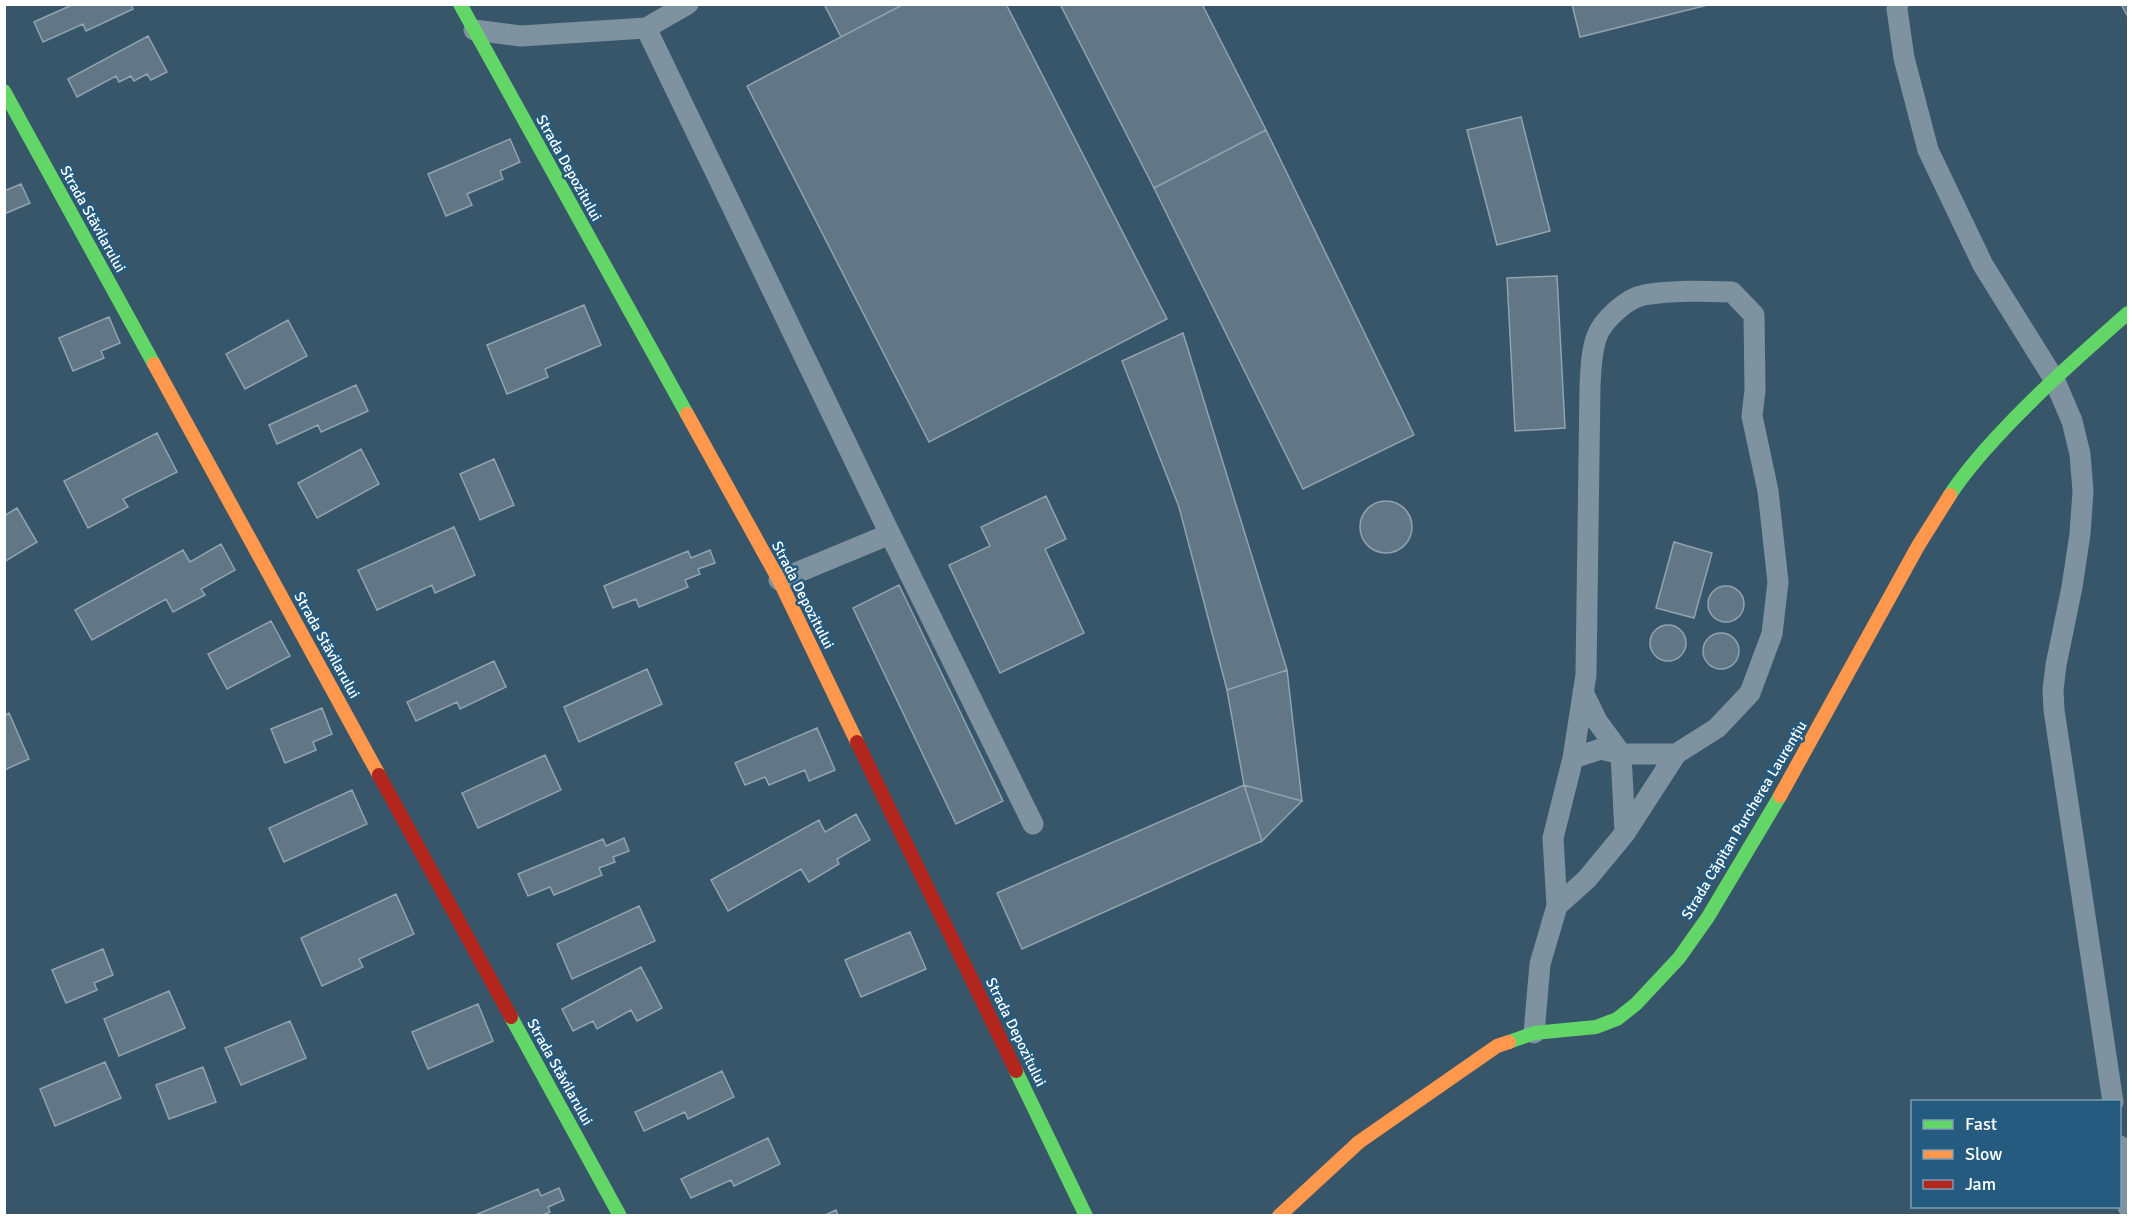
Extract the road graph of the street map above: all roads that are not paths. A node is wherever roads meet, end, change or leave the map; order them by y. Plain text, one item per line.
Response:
1 (460, 4) edge
2 (688, 4) edge
3 (1898, 4) edge
4 (646, 28) junction
5 (474, 30) junction
6 (4, 91) edge
7 (2128, 313) edge
8 (2054, 379) junction
9 (890, 534) junction
10 (778, 580) junction
11 (1583, 692) junction
12 (1621, 754) junction
13 (1676, 754) junction
14 (1574, 758) junction
15 (1033, 824) dead end
16 (1625, 833) junction
17 (1557, 906) junction
18 (1534, 1033) junction
19 (2113, 1100) edge
20 (2121, 1154) edge
21 (2128, 1207) edge
22 (620, 1215) edge
23 (1086, 1215) edge
24 (1279, 1215) edge

1 - 5 street, Strada Depozitului
2 - 4 lane
3 - 8 lane
4 - 5 lane
4 - 9 lane
5 - 10 street, Strada Depozitului
6 - 22 street, Strada Stăvilarului
7 - 8 street, Strada Căpitan Purcherea Laurențiu
8 - 18 street, Strada Căpitan Purcherea Laurențiu
8 - 19 lane
9 - 10 lane
9 - 15 lane
10 - 23 street, Strada Depozitului
11 - 12 lane
11 - 13 lane
11 - 14 lane
12 - 13 lane
12 - 14 lane
12 - 16 lane
13 - 16 lane
14 - 17 lane
16 - 17 lane
17 - 18 lane
18 - 24 street, Strada Căpitan Purcherea Laurențiu
20 - 21 lane

